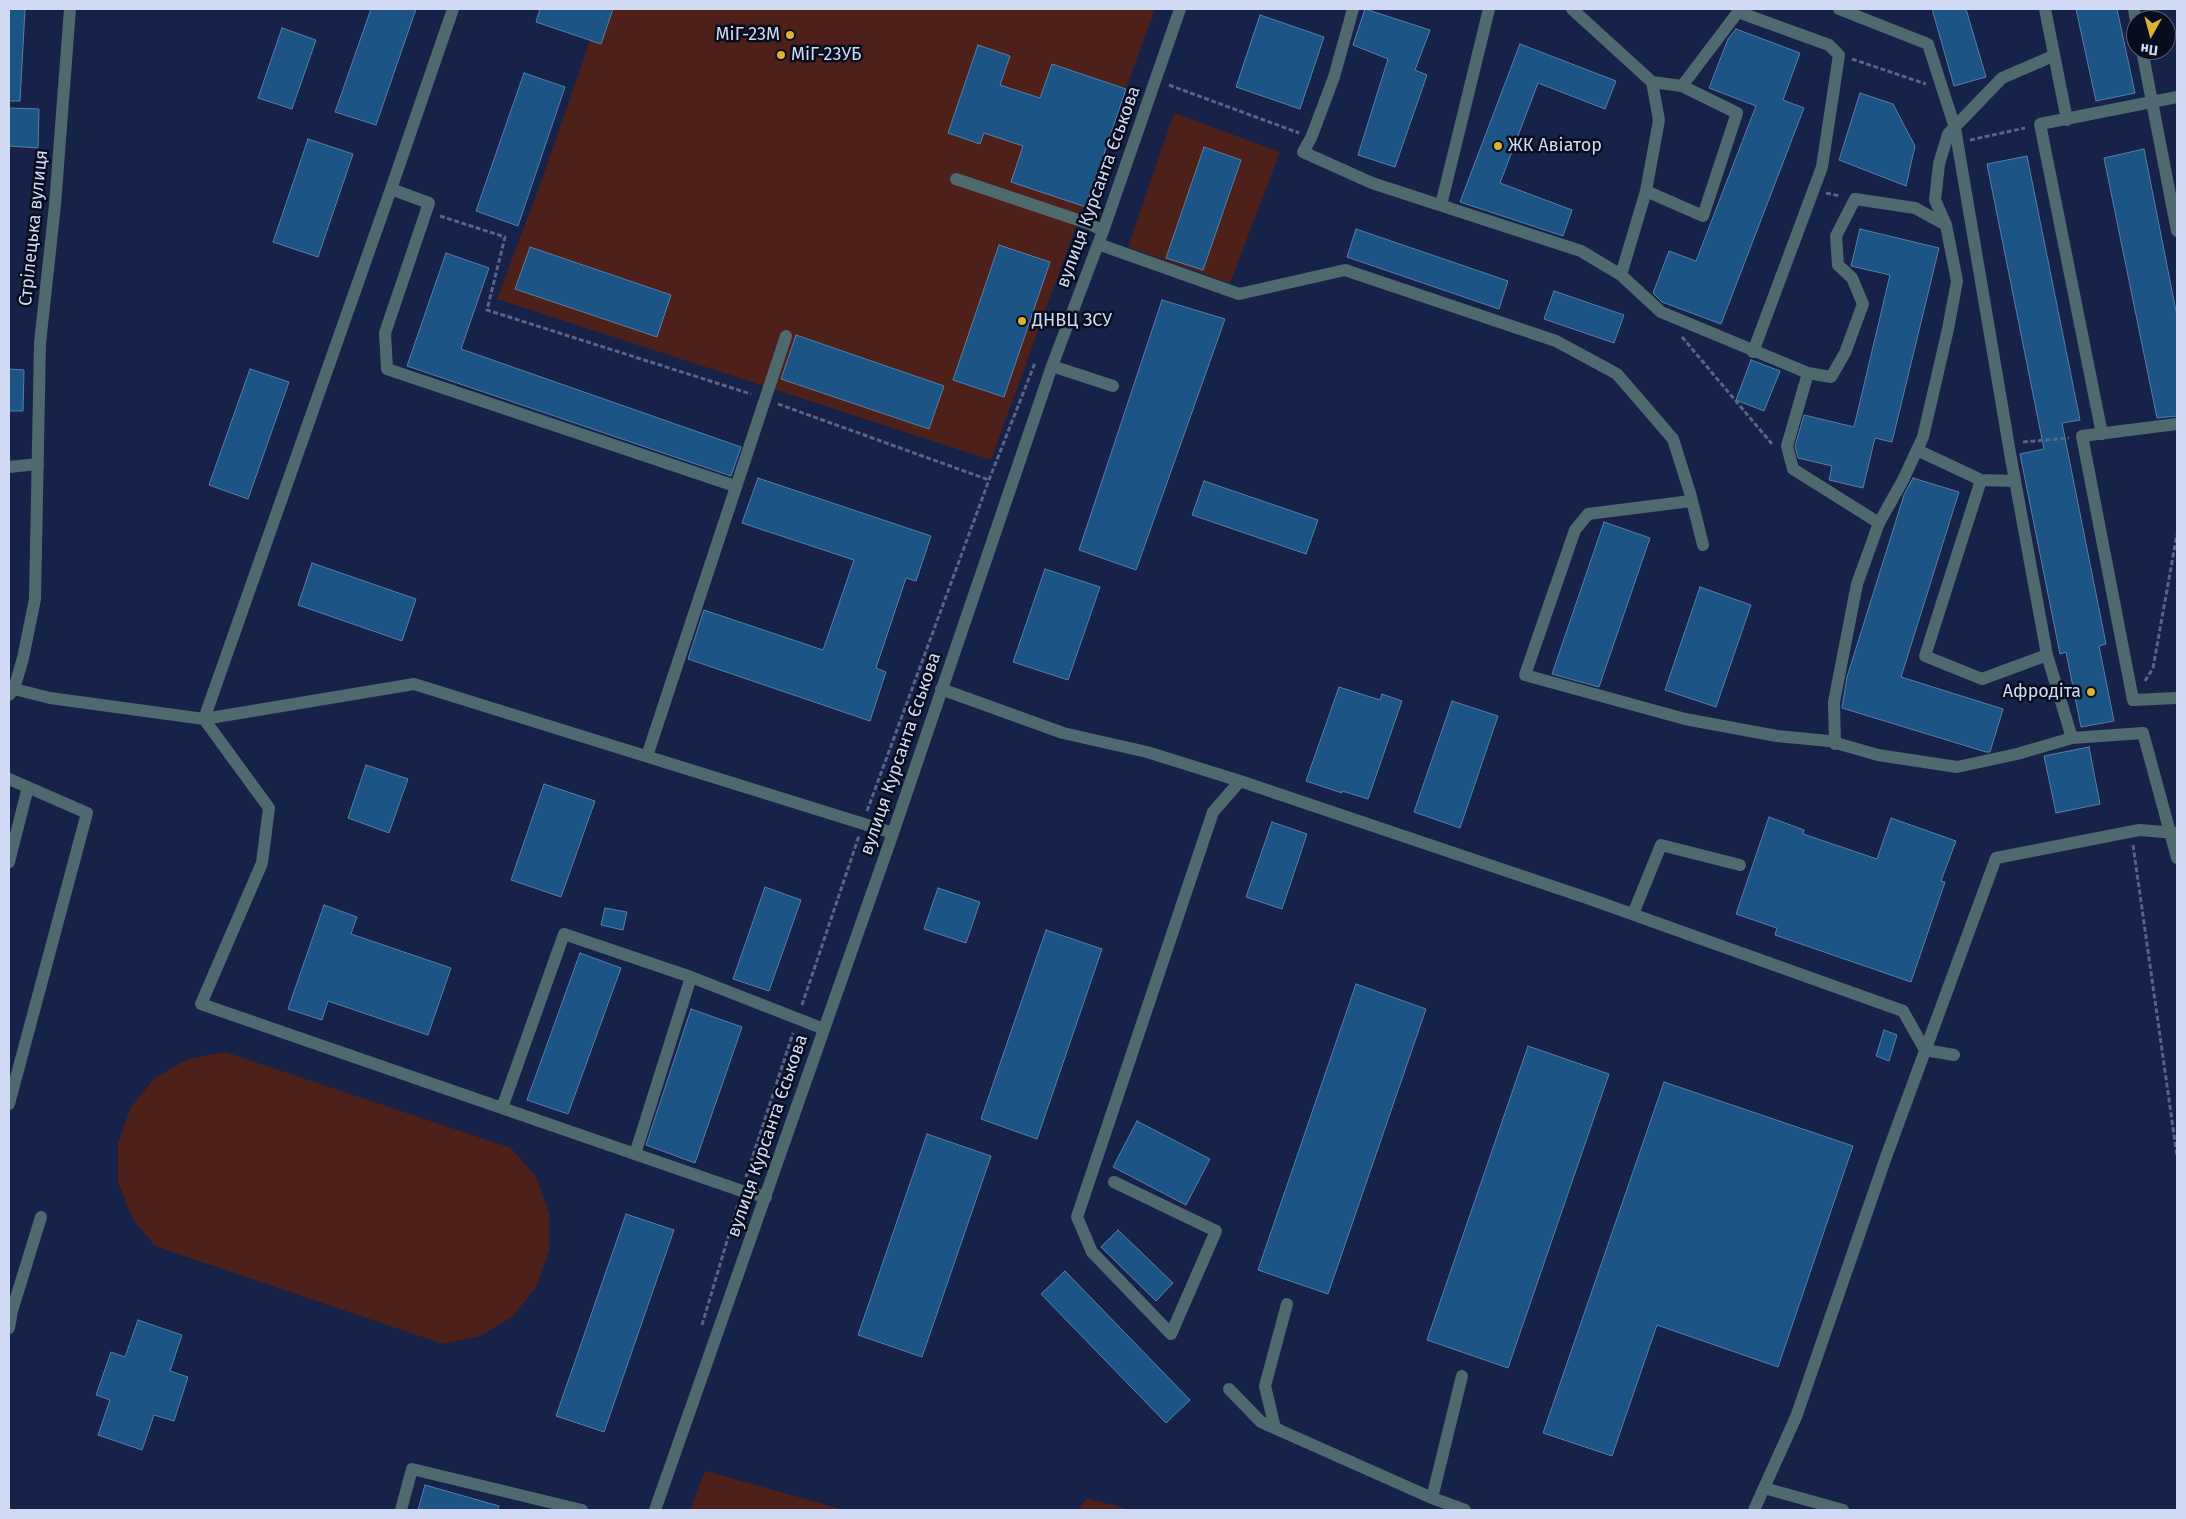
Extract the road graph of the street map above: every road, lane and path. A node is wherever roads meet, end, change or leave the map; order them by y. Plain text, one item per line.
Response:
1 (70, 9) edge
2 (453, 9) edge
3 (1180, 9) edge
4 (1353, 9) edge
5 (1489, 9) edge
6 (1572, 9) edge
7 (1839, 9) edge
8 (2045, 9) edge
9 (1740, 10) edge
10 (1839, 55) junction
11 (2053, 56) junction
12 (2144, 60) edge
13 (1157, 80) junction
14 (1652, 82) junction
15 (1682, 86) junction
16 (1942, 90) junction
17 (2177, 97) edge
18 (2152, 103) junction
19 (2067, 120) junction
20 (2040, 124) junction
21 (1954, 128) junction
22 (1311, 138) junction
23 (1957, 143) junction
24 (956, 179) dead end
25 (391, 189) junction
26 (1646, 190) junction
27 (1813, 191) junction
28 (1855, 199) junction
29 (1441, 205) junction
30 (426, 212) junction
31 (1946, 225) junction
32 (1103, 230) junction
33 (2177, 231) edge
34 (1098, 244) junction
35 (1621, 275) junction
36 (1680, 334) dead end
37 (786, 336) dead end
38 (1754, 352) junction
39 (1036, 361) dead end
40 (1052, 366) junction
41 (1808, 373) junction
42 (1113, 386) dead end
43 (765, 399) junction
44 (2177, 424) edge
45 (2102, 434) junction
46 (2082, 436) junction
47 (2010, 444) junction
48 (1774, 447) dead end
49 (1917, 450) junction
50 (38, 464) junction
51 (9, 467) edge
52 (989, 480) junction
53 (1981, 480) junction
54 (2015, 481) junction
55 (735, 486) junction
56 (1691, 501) junction
57 (1879, 522) junction
58 (2177, 534) edge
59 (1703, 545) dead end
60 (2047, 655) junction
61 (941, 689) junction
62 (11, 692) edge
63 (2177, 698) edge
64 (2133, 700) junction
65 (204, 719) junction
66 (2072, 738) junction
67 (1835, 744) junction
68 (647, 756) junction
69 (9, 779) edge
70 (1240, 780) junction
71 (28, 787) junction
72 (863, 822) junction
73 (2132, 832) junction
74 (893, 833) junction
75 (2175, 833) edge
76 (2177, 858) edge
77 (9, 862) edge
78 (1740, 865) dead end
79 (1633, 914) junction
80 (691, 977) junction
81 (797, 1020) junction
82 (824, 1029) junction
83 (1925, 1050) junction
84 (1954, 1054) dead end
85 (9, 1104) edge
86 (502, 1108) junction
87 (635, 1154) junction
88 (2177, 1156) edge
89 (1114, 1182) dead end
90 (742, 1191) junction
91 (766, 1197) junction
92 (41, 1217) dead end
93 (1287, 1304) dead end
94 (11, 1311) edge
95 (9, 1328) edge
96 (1462, 1376) dead end
97 (1229, 1389) dead end
98 (1275, 1428) junction
99 (1764, 1488) junction
100 (1432, 1498) junction
101 (401, 1510) edge
102 (582, 1510) edge
103 (655, 1510) edge
104 (1466, 1510) edge
105 (1754, 1510) edge
106 (1843, 1510) edge

1 - 50 street, Стрілецька вулиця
2 - 25 street
3 - 13 street, вулиця Курсанта Єськова
4 - 22 street
5 - 29 street
6 - 14 street
7 - 16 street
8 - 11 street
9 - 10 street
9 - 15 street
10 - 16 path
10 - 27 street
11 - 19 street
11 - 21 street
12 - 18 street
13 - 22 path
13 - 32 street, вулиця Курсанта Єськова
14 - 15 street
14 - 26 street
15 - 26 street
16 - 21 street
17 - 18 street
18 - 19 street
18 - 33 street
19 - 20 street
20 - 23 path
20 - 45 street
21 - 23 street
21 - 31 street
22 - 29 street
23 - 47 street
24 - 32 street
25 - 30 street
25 - 65 street
26 - 35 street
27 - 28 path
27 - 38 street
28 - 31 street
28 - 41 street
29 - 35 street
30 - 43 path
30 - 55 street
31 - 49 street
32 - 34 street, вулиця Курсанта Єськова
34 - 40 street, вулиця Курсанта Єськова
34 - 56 street
35 - 38 street
36 - 48 path
37 - 43 street
38 - 41 street
39 - 52 path
40 - 42 street
40 - 61 street, вулиця Курсанта Єськова
41 - 57 street
43 - 52 path
43 - 55 street
44 - 45 street
45 - 46 street
46 - 47 path
46 - 64 street
47 - 54 street
49 - 53 street
49 - 57 street
50 - 51 street
50 - 62 street, Стрілецька вулиця
52 - 72 path
53 - 54 street
53 - 60 street
54 - 60 street
55 - 68 street
56 - 59 street
56 - 67 street
57 - 67 street
58 - 64 path
60 - 66 street
61 - 70 street
61 - 74 street, вулиця Курсанта Єськова
62 - 65 street
63 - 64 street
65 - 68 street
65 - 86 street
66 - 67 street
66 - 75 street
68 - 72 street
69 - 71 street
70 - 79 street
70 - 89 street
71 - 77 street
71 - 85 street
72 - 74 street
72 - 81 path
73 - 75 street
73 - 83 street
73 - 88 path
74 - 82 street, вулиця Курсанта Єськова
75 - 76 street
78 - 79 street
79 - 83 street
80 - 81 street
80 - 86 street
80 - 87 street
81 - 82 street
81 - 90 path
82 - 91 street, вулиця Курсанта Єськова
83 - 84 street
83 - 99 street
86 - 87 street
87 - 90 street
90 - 91 street
91 - 103 street, вулиця Курсанта Єськова
92 - 94 street
93 - 98 street
94 - 95 street
96 - 100 street
97 - 98 street
98 - 100 street
99 - 105 street
99 - 106 street
100 - 104 street
101 - 102 street

